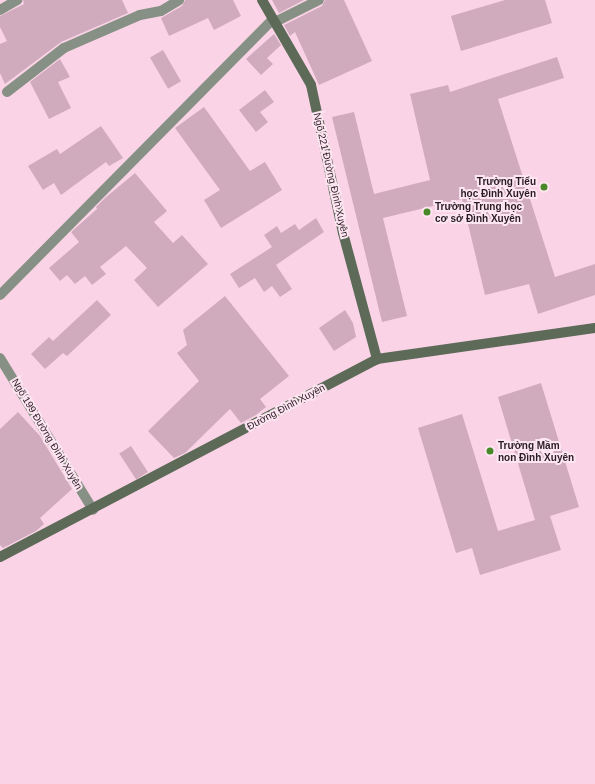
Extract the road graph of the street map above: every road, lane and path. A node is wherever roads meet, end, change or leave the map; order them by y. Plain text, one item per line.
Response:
1 (17, 0) edge
2 (179, 0) edge
3 (262, 0) edge
4 (319, 0) edge
5 (0, 10) edge
6 (274, 21) junction
7 (7, 92) dead end
8 (0, 295) edge
9 (595, 328) edge
10 (0, 358) edge
11 (377, 359) junction
12 (93, 510) junction
13 (0, 557) edge

1 - 5 street
2 - 7 street
3 - 6 street, Ngõ 221 Đường Đình Xuyên
4 - 6 street
6 - 8 street
6 - 11 street, Ngõ 221 Đường Đình Xuyên
9 - 11 street, Đường Đình Xuyên
10 - 12 street, Ngõ 199 Đường Đình Xuyên
11 - 12 street, Đường Đình Xuyên
12 - 13 street, Đường Đình Xuyên

